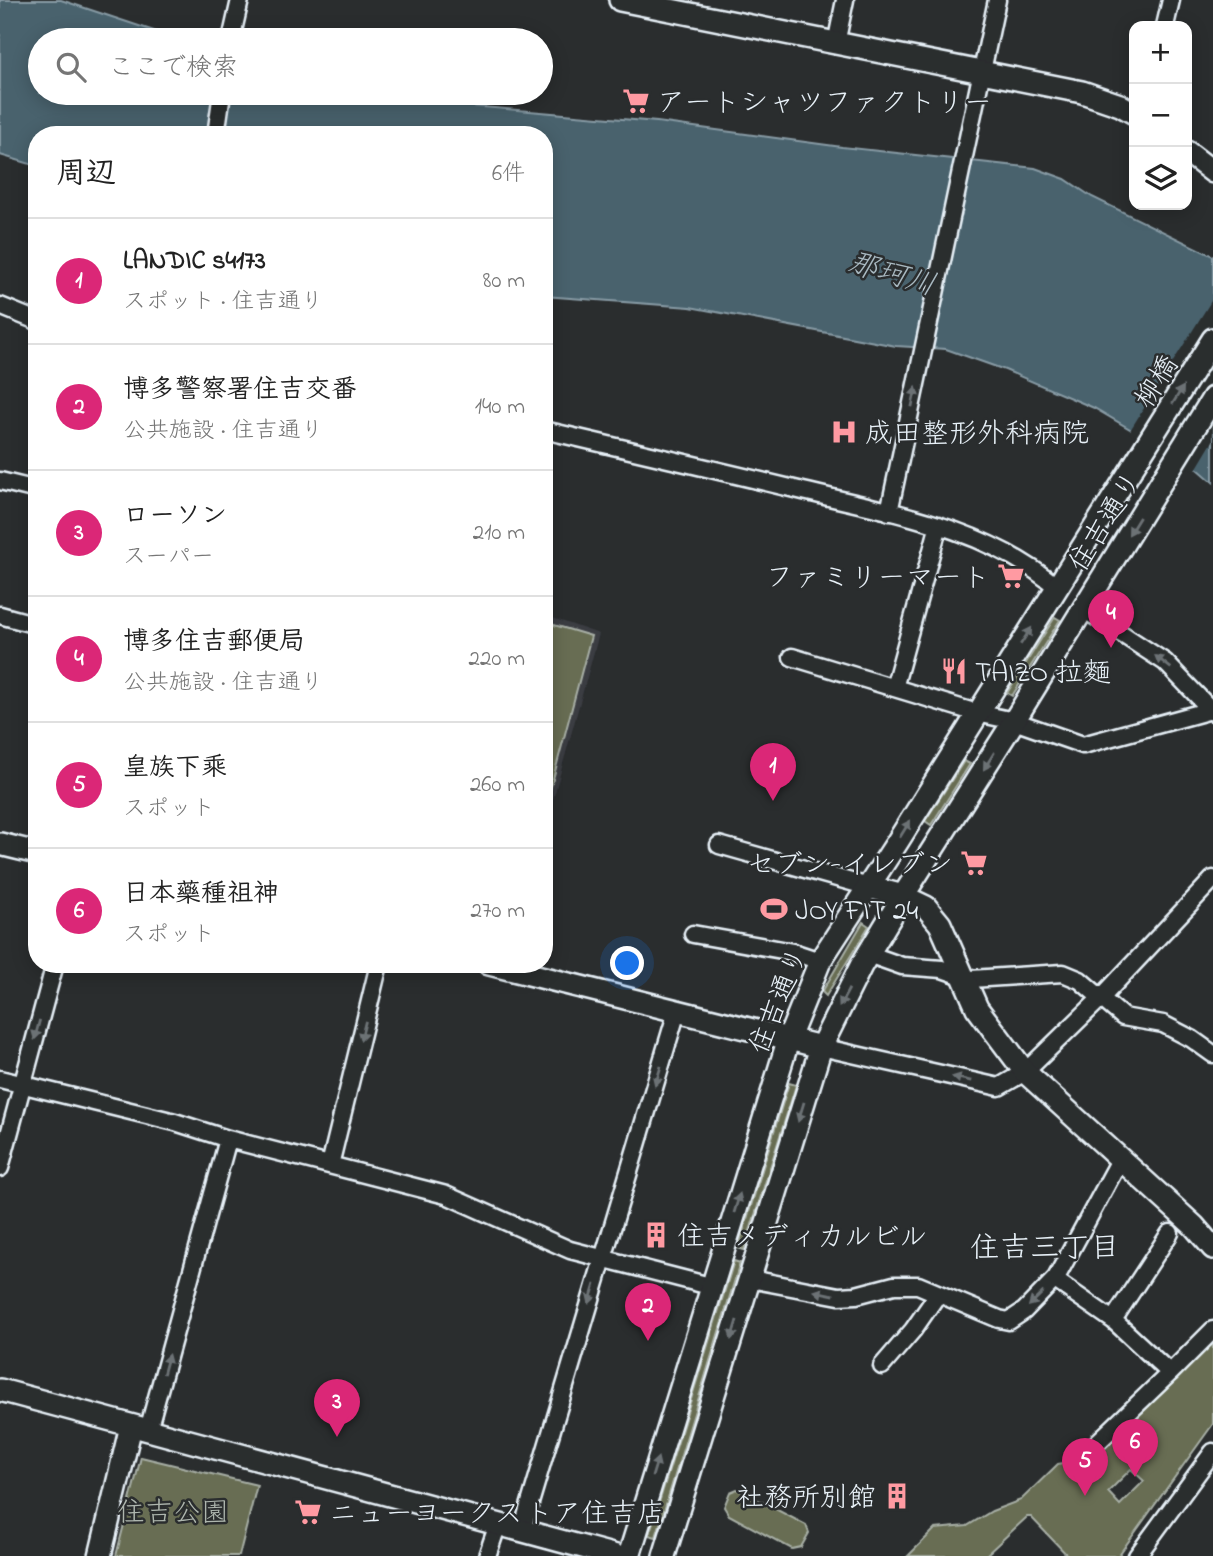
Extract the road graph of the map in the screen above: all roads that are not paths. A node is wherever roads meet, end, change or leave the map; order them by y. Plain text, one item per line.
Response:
1 (240, 0) edge
2 (620, 0) edge
3 (845, 0) edge
4 (997, 0) edge
5 (1171, 0) edge
6 (1166, 21) edge
7 (234, 28) edge
8 (836, 44) junction
9 (981, 74) junction
10 (220, 105) edge
11 (1129, 110) edge
12 (217, 126) edge
13 (1192, 156) edge
14 (1213, 172) edge
15 (1, 307) edge
16 (28, 318) edge
17 (1213, 339) edge
18 (1213, 398) edge
19 (553, 432) edge
20 (1144, 451) joint
21 (1170, 468) joint
22 (0, 481) edge
23 (28, 489) edge
24 (889, 512) junction
25 (939, 526) junction
26 (1058, 588) junction
27 (1082, 608) junction
28 (0, 615) edge
29 (28, 623) edge
30 (792, 657) dead end
31 (894, 688) junction
32 (1212, 711) edge
33 (977, 712) junction
34 (1014, 720) junction
35 (0, 844) edge
36 (719, 845) dead end
37 (28, 851) edge
38 (1213, 879) edge
39 (869, 887) junction
40 (903, 896) junction
41 (693, 934) dead end
42 (868, 954) junction
43 (820, 961) junction
44 (53, 973) edge
45 (377, 973) edge
46 (525, 973) edge
47 (962, 977) junction
48 (1101, 998) junction
49 (677, 1011) junction
50 (789, 1038) junction
51 (821, 1047) junction
52 (1213, 1054) edge
53 (1025, 1072) junction
54 (0, 1079) edge
55 (22, 1083) junction
56 (228, 1139) junction
57 (1121, 1158) junction
58 (330, 1165) junction
59 (0, 1168) edge
60 (1170, 1233) dead end
61 (1213, 1248) edge
62 (603, 1257) junction
63 (750, 1279) junction
64 (1055, 1280) junction
65 (710, 1286) junction
66 (938, 1294) junction
67 (1113, 1320) junction
68 (1213, 1330) edge
69 (882, 1366) dead end
70 (1170, 1373) junction
71 (0, 1390) edge
72 (140, 1428) junction
73 (1213, 1452) edge
74 (1079, 1460) dead end
75 (498, 1524) junction
76 (522, 1530) junction
77 (100, 1556) edge
78 (487, 1556) edge
79 (616, 1556) edge
80 (629, 1556) edge
81 (664, 1556) edge
82 (1137, 1556) edge

1 - 7 street
2 - 8 street
3 - 8 street
4 - 9 street
5 - 6 street
8 - 9 street
9 - 11 street
24 -> 9 street
10 - 12 street
13 - 14 street
15 - 16 street
20 -> 17 street, 柳橋
18 - 21 street, 柳橋
19 - 24 street
20 - 26 street, 住吉通り
21 -> 27 street, 住吉通り
22 - 23 street
24 - 25 street
25 - 26 street
25 - 31 street
33 -> 26 street, 住吉通り
32 -> 27 street
27 - 34 street, 住吉通り
28 - 29 street
30 - 31 street
31 - 33 street
32 - 34 street
33 - 34 street
39 -> 33 street, 住吉通り
34 -> 40 street, 住吉通り
35 - 37 street
36 - 39 street
38 - 48 street
39 - 40 street
39 - 43 street, 住吉通り
40 - 42 street, 住吉通り
40 - 47 street
41 - 43 street
42 - 47 street
42 -> 51 street, 住吉通り
43 - 50 street, 住吉通り
44 -> 55 street
45 -> 58 street
46 - 49 street
47 - 48 street
47 - 53 street
48 - 52 street
48 - 53 street
49 - 50 street
49 -> 62 street
50 - 51 street
65 -> 50 street, 住吉通り
53 -> 51 street
51 -> 63 street, 住吉通り
53 - 57 street
54 - 55 street
55 - 56 street
55 - 59 street
56 - 58 street
72 -> 56 street
57 - 61 street
57 - 64 street
58 - 62 street
60 - 67 street
62 - 65 street
62 -> 76 street
66 -> 63 street
63 -> 81 street, 住吉通り
64 -> 66 street
64 - 67 street
80 -> 65 street, 住吉通り
66 - 69 street
67 - 70 street
68 - 70 street
70 - 74 street
71 - 72 street
72 - 75 street
72 - 77 street
73 - 82 street
75 - 76 street
75 - 78 street
76 - 79 street

